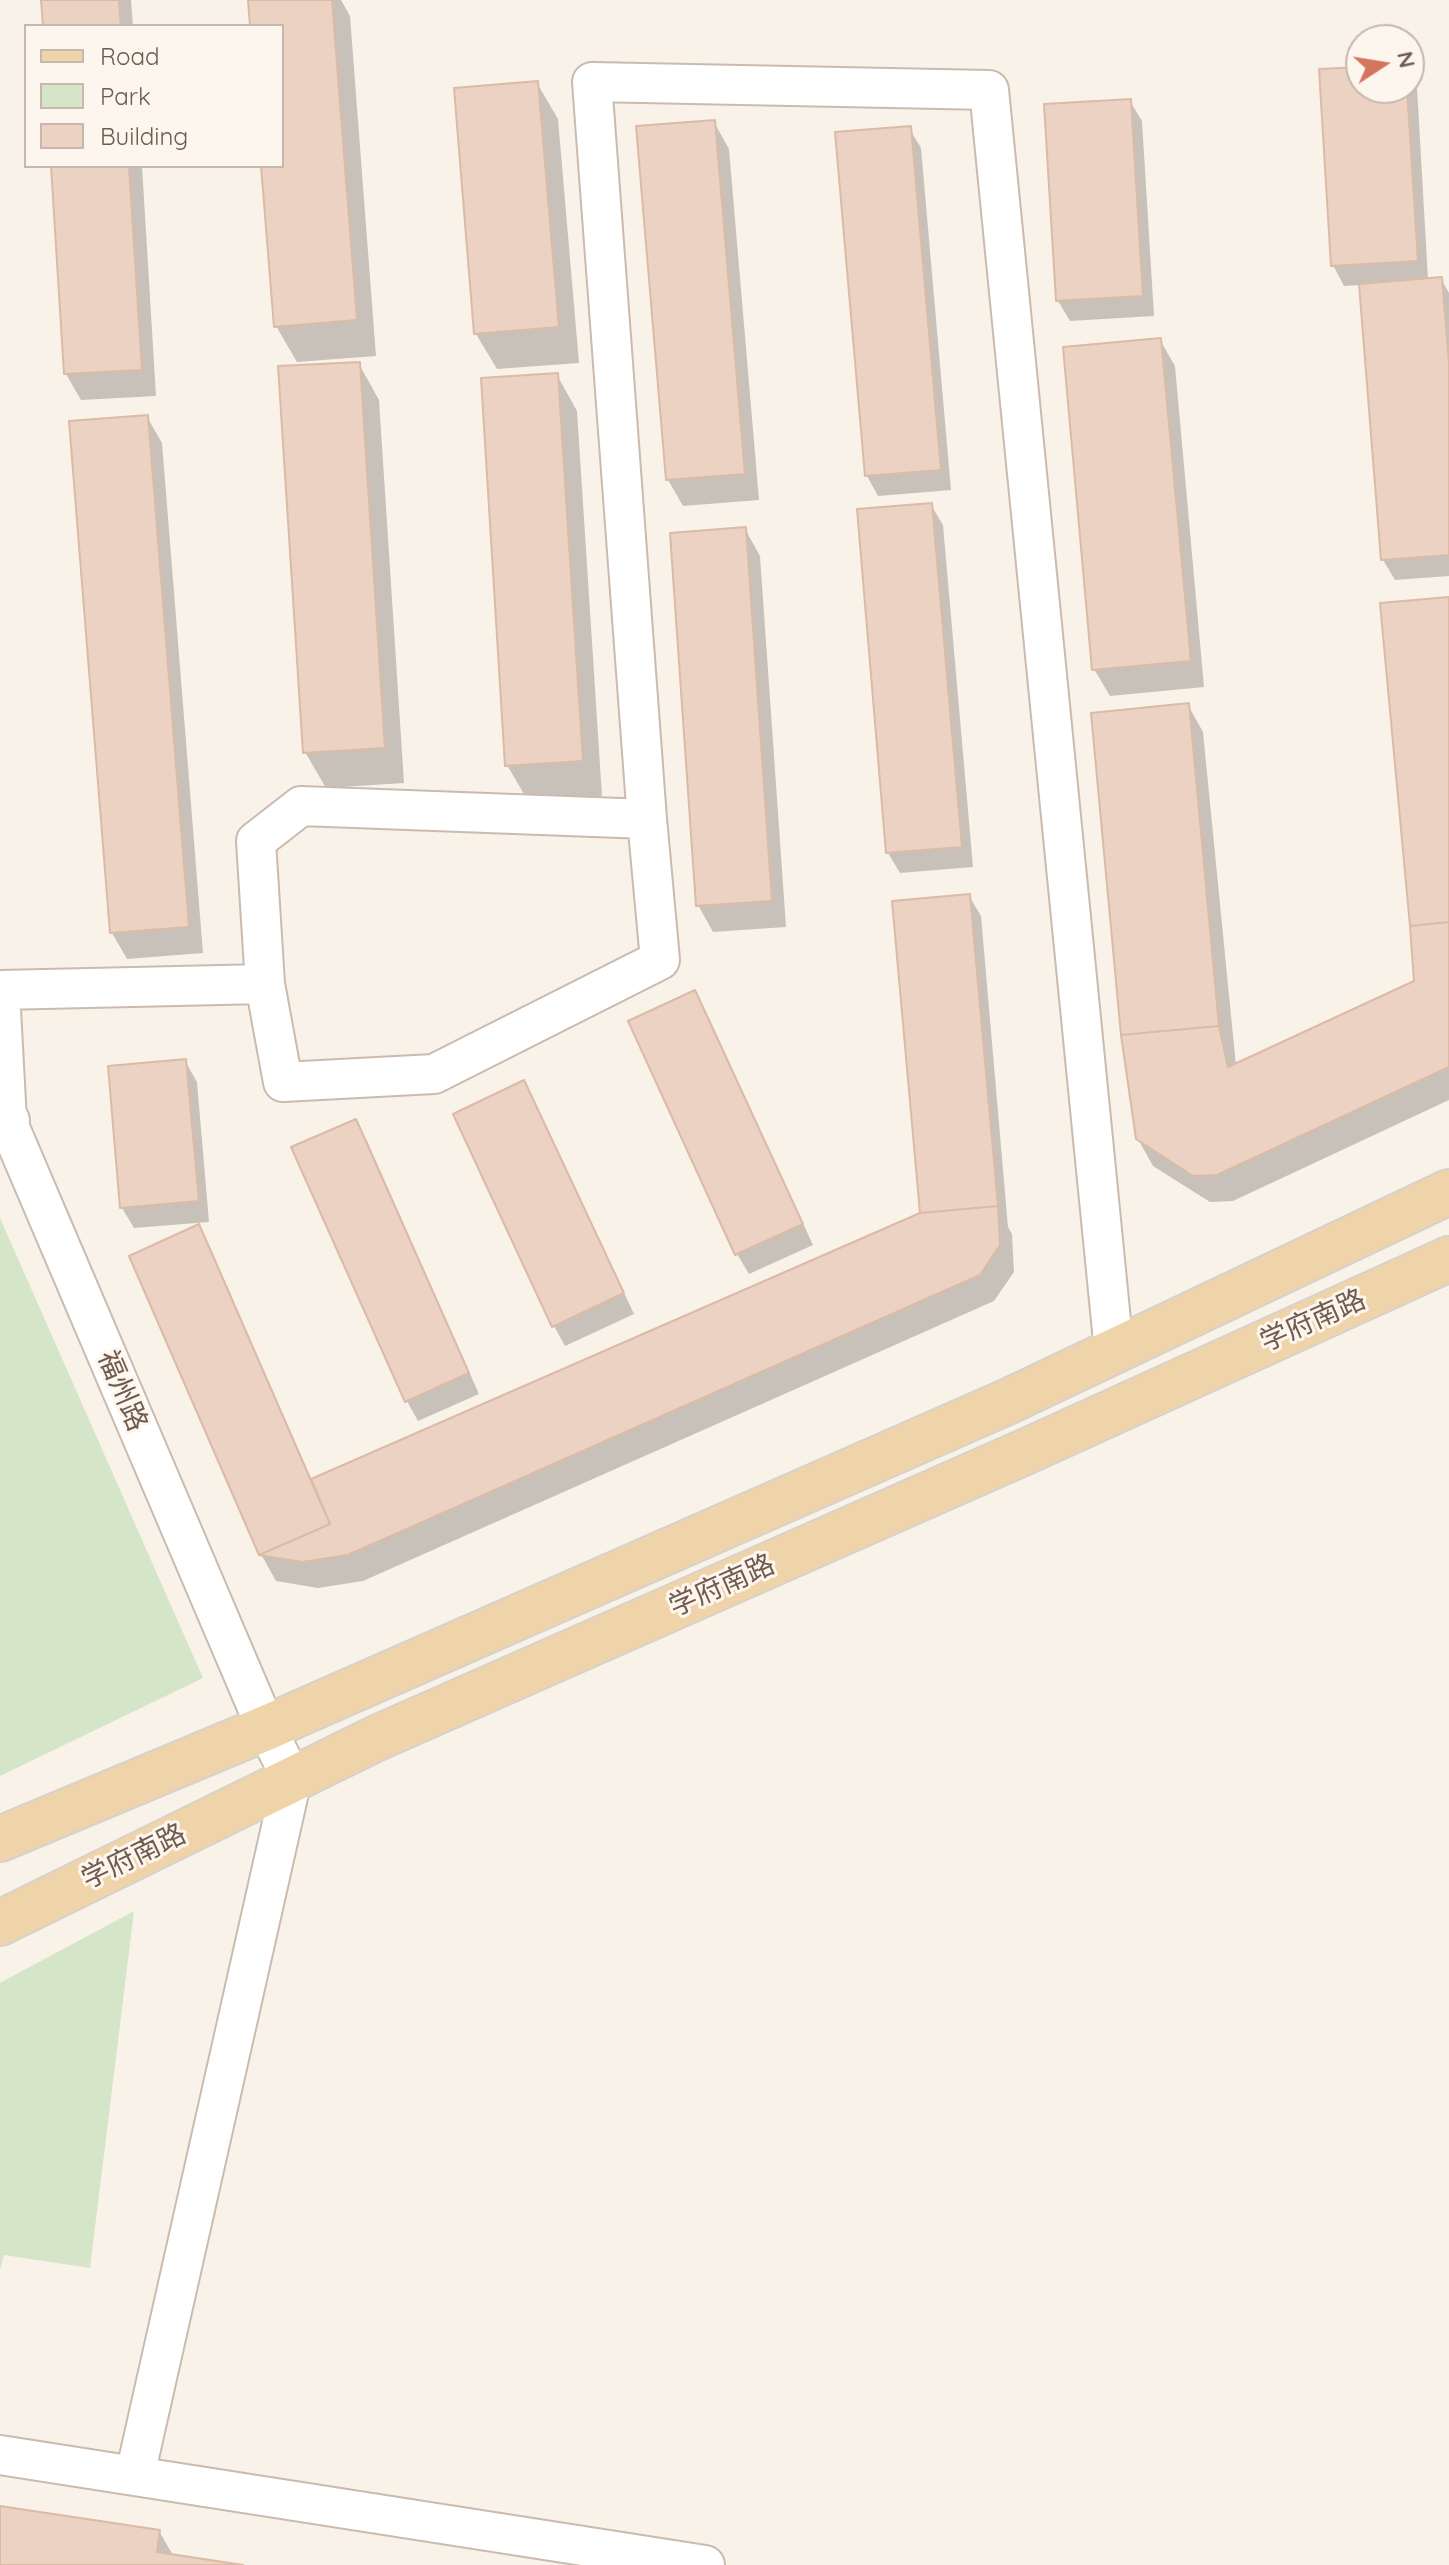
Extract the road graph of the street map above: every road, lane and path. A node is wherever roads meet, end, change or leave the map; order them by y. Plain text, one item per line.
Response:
1 (647, 819) junction
2 (265, 984) junction
3 (0, 991) edge
4 (3, 1121) edge
5 (1449, 1192) edge
6 (1449, 1259) edge
7 (1114, 1351) junction
8 (266, 1728) junction
9 (292, 1779) junction
10 (0, 1839) edge
11 (0, 1923) edge
12 (0, 2455) edge
13 (135, 2475) junction
14 (705, 2565) edge

1 - 2 street
1 - 2 street
1 - 7 street
2 - 3 street
3 - 4 street, 福州路
4 - 8 street, 福州路
5 - 7 main road, 学府南路
6 - 9 main road, 学府南路
7 - 8 main road, 学府南路
8 - 9 street, 福州路
8 - 10 main road, 学府南路
9 - 11 main road, 学府南路
9 - 13 street
12 - 13 street
13 - 14 street

